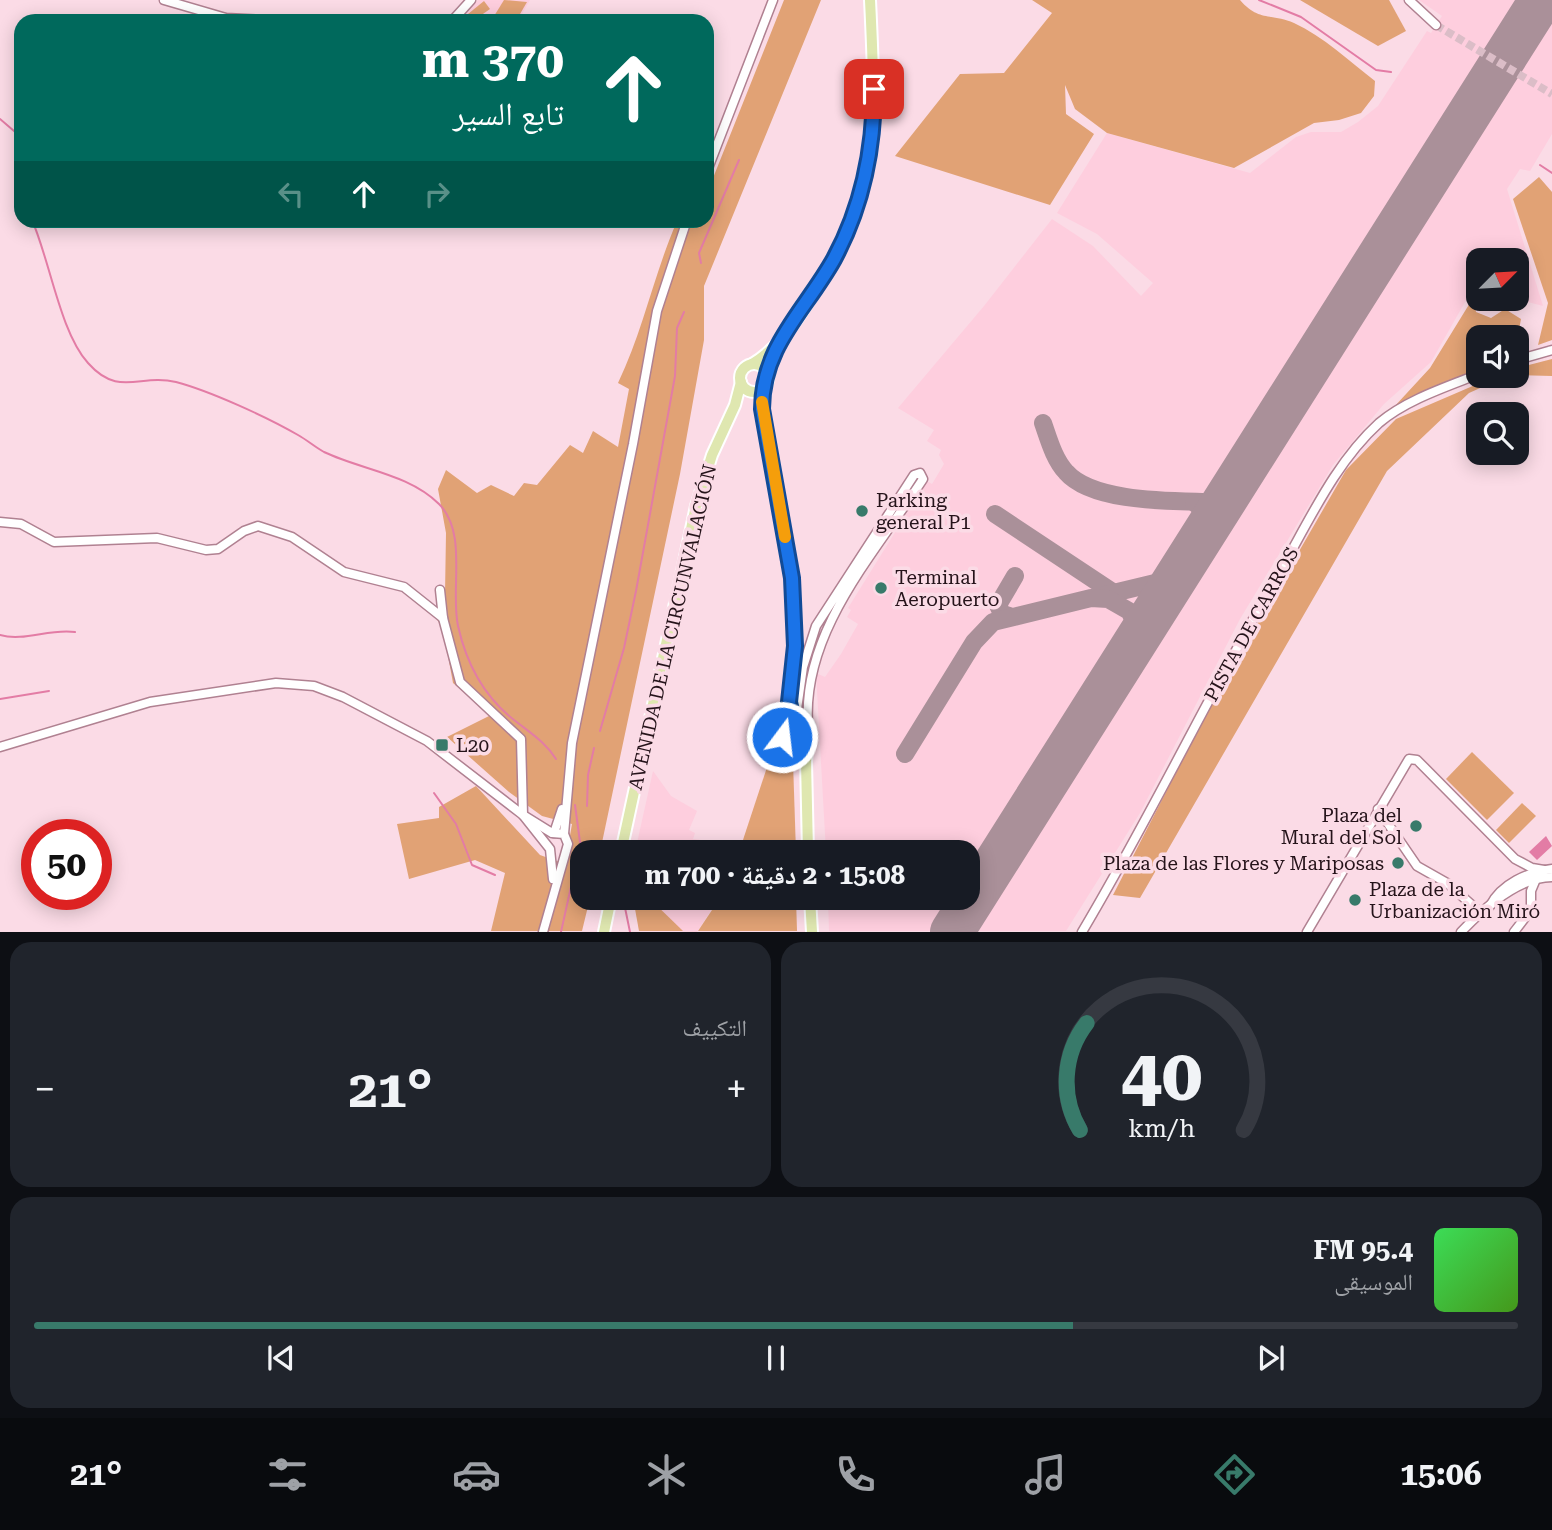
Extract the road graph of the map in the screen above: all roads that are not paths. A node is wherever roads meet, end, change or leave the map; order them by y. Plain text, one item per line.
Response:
1 (164, 0) edge
2 (471, 0) edge
3 (773, 0) edge
4 (870, 0) edge
5 (1409, 0) edge
6 (212, 14) edge
7 (458, 14) edge
8 (1436, 25) tunnel mouth
9 (714, 143) edge
10 (684, 228) edge
11 (774, 350) junction
12 (1552, 351) edge
13 (1529, 357) edge
14 (752, 364) junction
15 (767, 375) junction
16 (1466, 380) edge
17 (741, 382) junction
18 (755, 390) junction
19 (735, 405) junction
20 (891, 511) junction
21 (899, 516) junction
22 (0, 522) edge
23 (866, 558) junction
24 (440, 590) dead end
25 (833, 599) junction
26 (841, 604) junction
27 (443, 618) junction
28 (789, 697) junction
29 (794, 716) junction
30 (782, 724) junction
31 (808, 724) junction
32 (809, 736) junction
33 (792, 745) junction
34 (0, 747) edge
35 (806, 793) junction
36 (566, 794) junction
37 (1378, 809) junction
38 (523, 815) junction
39 (553, 833) junction
40 (564, 834) junction
41 (624, 840) edge
42 (808, 840) edge
43 (549, 847) junction
44 (565, 850) junction
45 (1515, 859) junction
46 (1548, 870) edge
47 (1522, 877) junction
48 (1552, 877) edge
49 (1537, 878) junction
50 (552, 896) junction
51 (1490, 906) junction
52 (609, 910) edge
53 (811, 910) edge
54 (1481, 913) junction
55 (1472, 927) edge
56 (1308, 928) edge
57 (543, 932) edge
58 (604, 932) edge
59 (812, 932) edge
60 (1082, 932) edge
61 (1298, 932) edge
62 (1461, 932) edge
63 (1514, 932) edge

1 - 6 street
2 - 7 street
3 - 9 street
4 - 11 main road
5 - 8 street
10 - 36 street
11 - 14 main road
11 - 15 main road
12 - 13 street
14 - 15 main road
14 - 17 main road
15 - 18 main road
16 - 60 street, PISTA DE CARROS
17 - 18 main road
17 - 19 main road
18 - 19 main road
18 - 28 main road
19 - 41 main road, AVENIDA DE LA CIRCUNVALACIÓN
20 - 21 street
20 - 21 street
20 - 23 street
21 - 23 street
22 - 27 street
23 - 25 street
23 - 26 street
24 - 27 street
25 - 26 street
25 - 29 street
26 - 31 street
27 - 38 street
28 - 29 main road
28 - 30 main road
29 - 30 main road
29 - 31 main road
30 - 33 main road
31 - 32 main road
32 - 33 main road
32 - 35 main road
33 - 35 main road
34 - 38 street
35 - 42 main road
36 - 39 street
36 - 40 street
37 - 45 street
37 - 54 street
37 - 56 street
38 - 39 street
38 - 43 street
39 - 40 street
39 - 43 street
40 - 44 street
43 - 44 street
43 - 50 street
44 - 50 street
45 - 46 street
45 - 47 street
46 - 47 street
47 - 51 street
48 - 49 street
49 - 51 street
49 - 63 street
50 - 57 street
51 - 54 street
52 - 58 main road
53 - 59 main road
54 - 55 street
55 - 62 street
56 - 61 street

